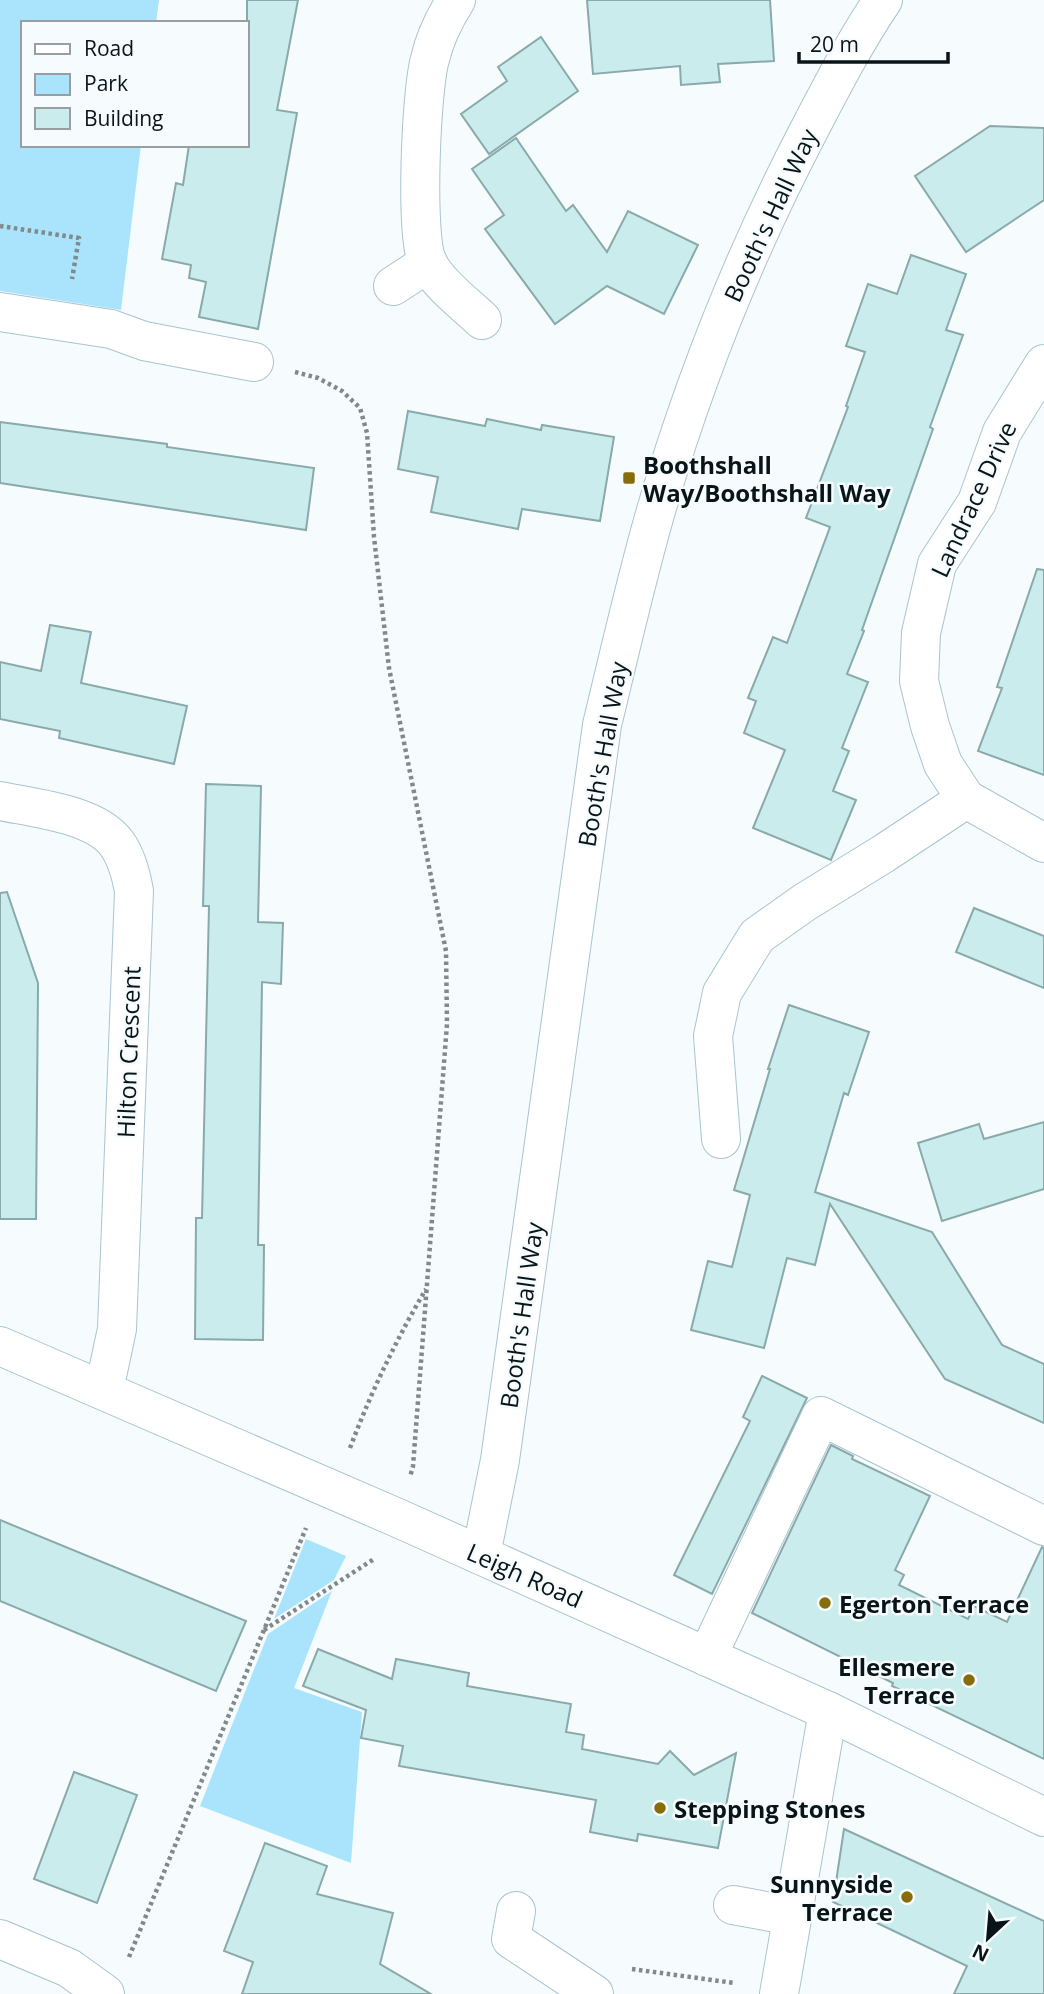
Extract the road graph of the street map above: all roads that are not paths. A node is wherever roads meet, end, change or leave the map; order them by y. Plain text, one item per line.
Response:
1 (456, 0) edge
2 (883, 0) edge
3 (428, 263) junction
4 (393, 286) dead end
5 (0, 312) edge
6 (482, 320) dead end
7 (254, 362) road end
8 (1044, 364) edge
9 (966, 799) junction
10 (0, 801) edge
11 (1044, 843) edge
12 (721, 1139) dead end
13 (0, 1346) edge
14 (104, 1390) junction
15 (1044, 1526) edge
16 (481, 1555) junction
17 (707, 1657) junction
18 (828, 1711) junction
19 (1044, 1817) edge
20 (733, 1905) dead end
21 (516, 1911) dead end
22 (793, 1916) junction
23 (0, 1938) edge
24 (114, 1982) edge
25 (586, 1989) edge
26 (782, 1993) edge

1 - 3 street
2 - 16 street, Booth's Hall Way
3 - 4 street
3 - 6 street
5 - 7 street
8 - 9 street, Landrace Drive
9 - 11 street, Landrace Drive
9 - 12 street
10 - 14 street, Hilton Crescent
13 - 14 street, Leigh Road
14 - 16 street, Leigh Road
15 - 17 street
16 - 17 street, Leigh Road
17 - 18 street, Leigh Road
18 - 19 street, Leigh Road
18 - 22 street
20 - 22 street
21 - 25 street
22 - 26 street
23 - 24 street

